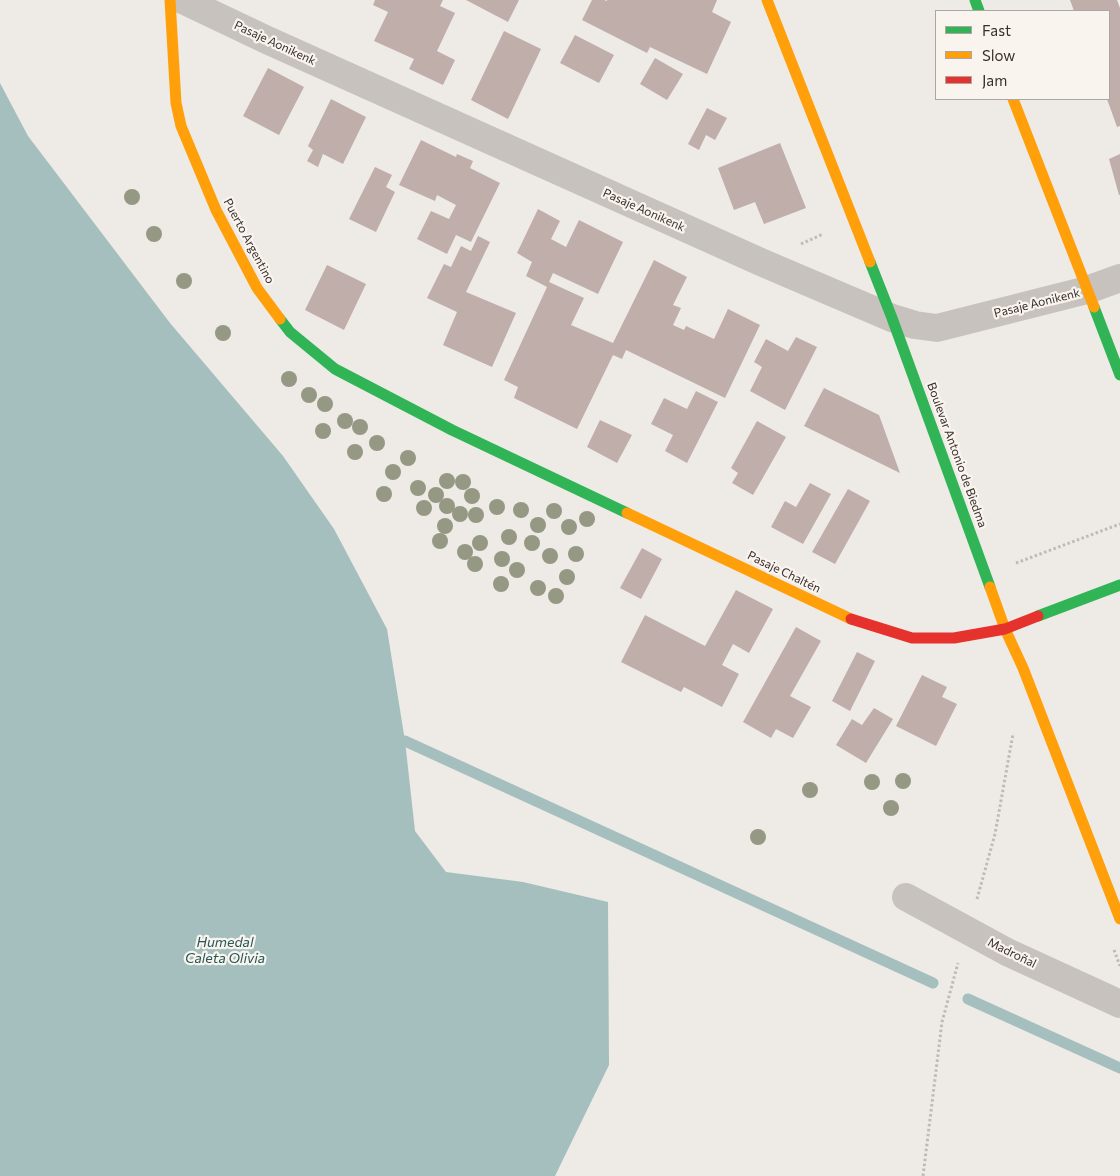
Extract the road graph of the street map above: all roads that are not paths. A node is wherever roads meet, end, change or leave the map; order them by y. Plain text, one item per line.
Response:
1 (170, 0) edge
2 (183, 0) edge
3 (767, 0) edge
4 (1013, 100) edge
5 (1120, 278) edge
6 (1088, 290) junction
7 (892, 318) junction
8 (1120, 375) edge
9 (452, 430) joint
10 (1120, 585) edge
11 (1005, 629) junction
12 (906, 897) dead end
13 (1120, 919) edge
14 (1120, 1004) edge

1 - 9 street, Puerto Argentino
2 - 7 street, Pasaje Aonikenk
3 - 7 street, Boulevar Antonio de Biedma
4 - 6 street
5 - 6 street, Pasaje Aonikenk
6 - 7 street, Pasaje Aonikenk
6 - 8 street
7 - 11 street, Boulevar Antonio de Biedma
9 - 11 street, Pasaje Chaltén
10 - 11 street, Pasaje Chaltén
11 - 13 street, Boulevar Antonio de Biedma
12 - 14 street, Madroñal

